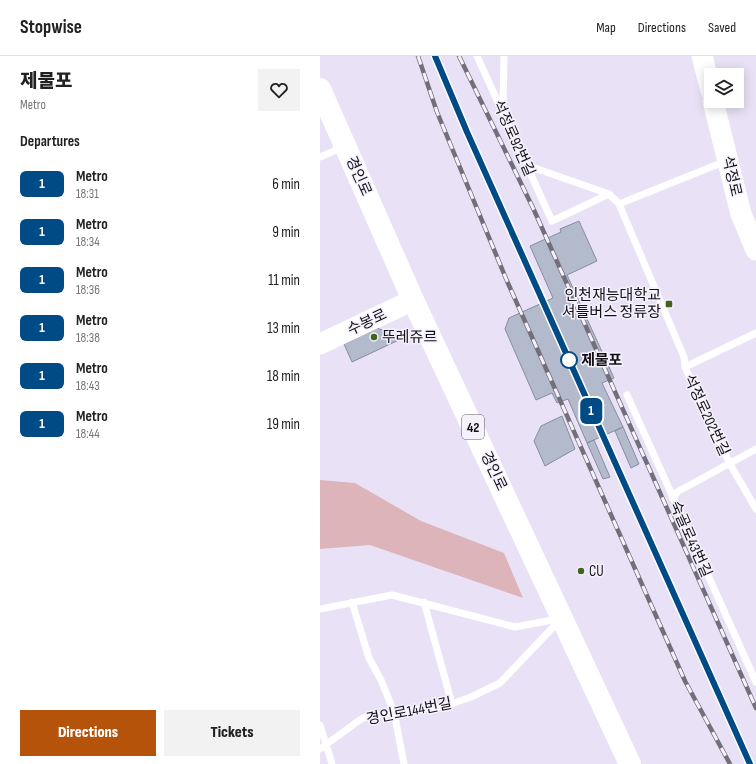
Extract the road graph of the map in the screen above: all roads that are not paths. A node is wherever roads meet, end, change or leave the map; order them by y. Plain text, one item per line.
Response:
1 (477, 56) edge
2 (504, 56) edge
3 (702, 56) edge
4 (705, 68) edge
5 (320, 89) edge
6 (715, 108) edge
7 (503, 114) junction
8 (345, 146) junction
9 (320, 157) edge
10 (728, 160) junction
11 (526, 165) junction
12 (609, 194) junction
13 (619, 204) junction
14 (756, 250) edge
15 (413, 300) junction
16 (756, 333) edge
17 (320, 344) edge
18 (685, 367) junction
19 (627, 395) dead end
20 (756, 448) edge
21 (730, 464) junction
22 (673, 499) junction
23 (756, 509) edge
24 (352, 602) junction
25 (424, 602) junction
26 (320, 609) edge
27 (562, 618) junction
28 (754, 672) edge
29 (756, 682) edge
30 (452, 704) junction
31 (394, 712) junction
32 (320, 725) edge
33 (326, 744) junction
34 (320, 749) edge
35 (332, 764) edge
36 (404, 764) edge
37 (630, 764) edge

1 - 7 lane, 석정로92번길
2 - 7 lane
3 - 4 main road
5 - 8 main road, 경인로 / 42
6 - 10 main road, 석정로
7 - 11 lane, 석정로92번길
8 - 9 lane
8 - 15 main road, 경인로 / 42
10 - 13 lane
10 - 14 main road, 석정로
11 - 12 lane
11 - 12 lane, 석정로92번길
12 - 13 lane
13 - 18 lane
15 - 17 main road, 수봉로
15 - 27 main road, 경인로 / 42
16 - 18 lane
18 - 21 lane, 석정로202번길
19 - 22 lane, 숙골로43번길
20 - 21 lane, 석정로202번길
21 - 22 lane, 석정로202번길
21 - 23 lane, 석정로202번길
22 - 28 lane, 숙골로43번길
24 - 25 lane
24 - 26 lane
24 - 31 lane
25 - 27 lane
25 - 30 lane
27 - 30 lane, 경인로144번길
27 - 37 main road, 경인로 / 42
28 - 29 lane, 숙골로43번길
30 - 31 lane, 경인로144번길
31 - 33 lane, 경인로144번길
31 - 36 lane
32 - 33 lane
33 - 34 lane, 경인로144번길
33 - 35 lane

